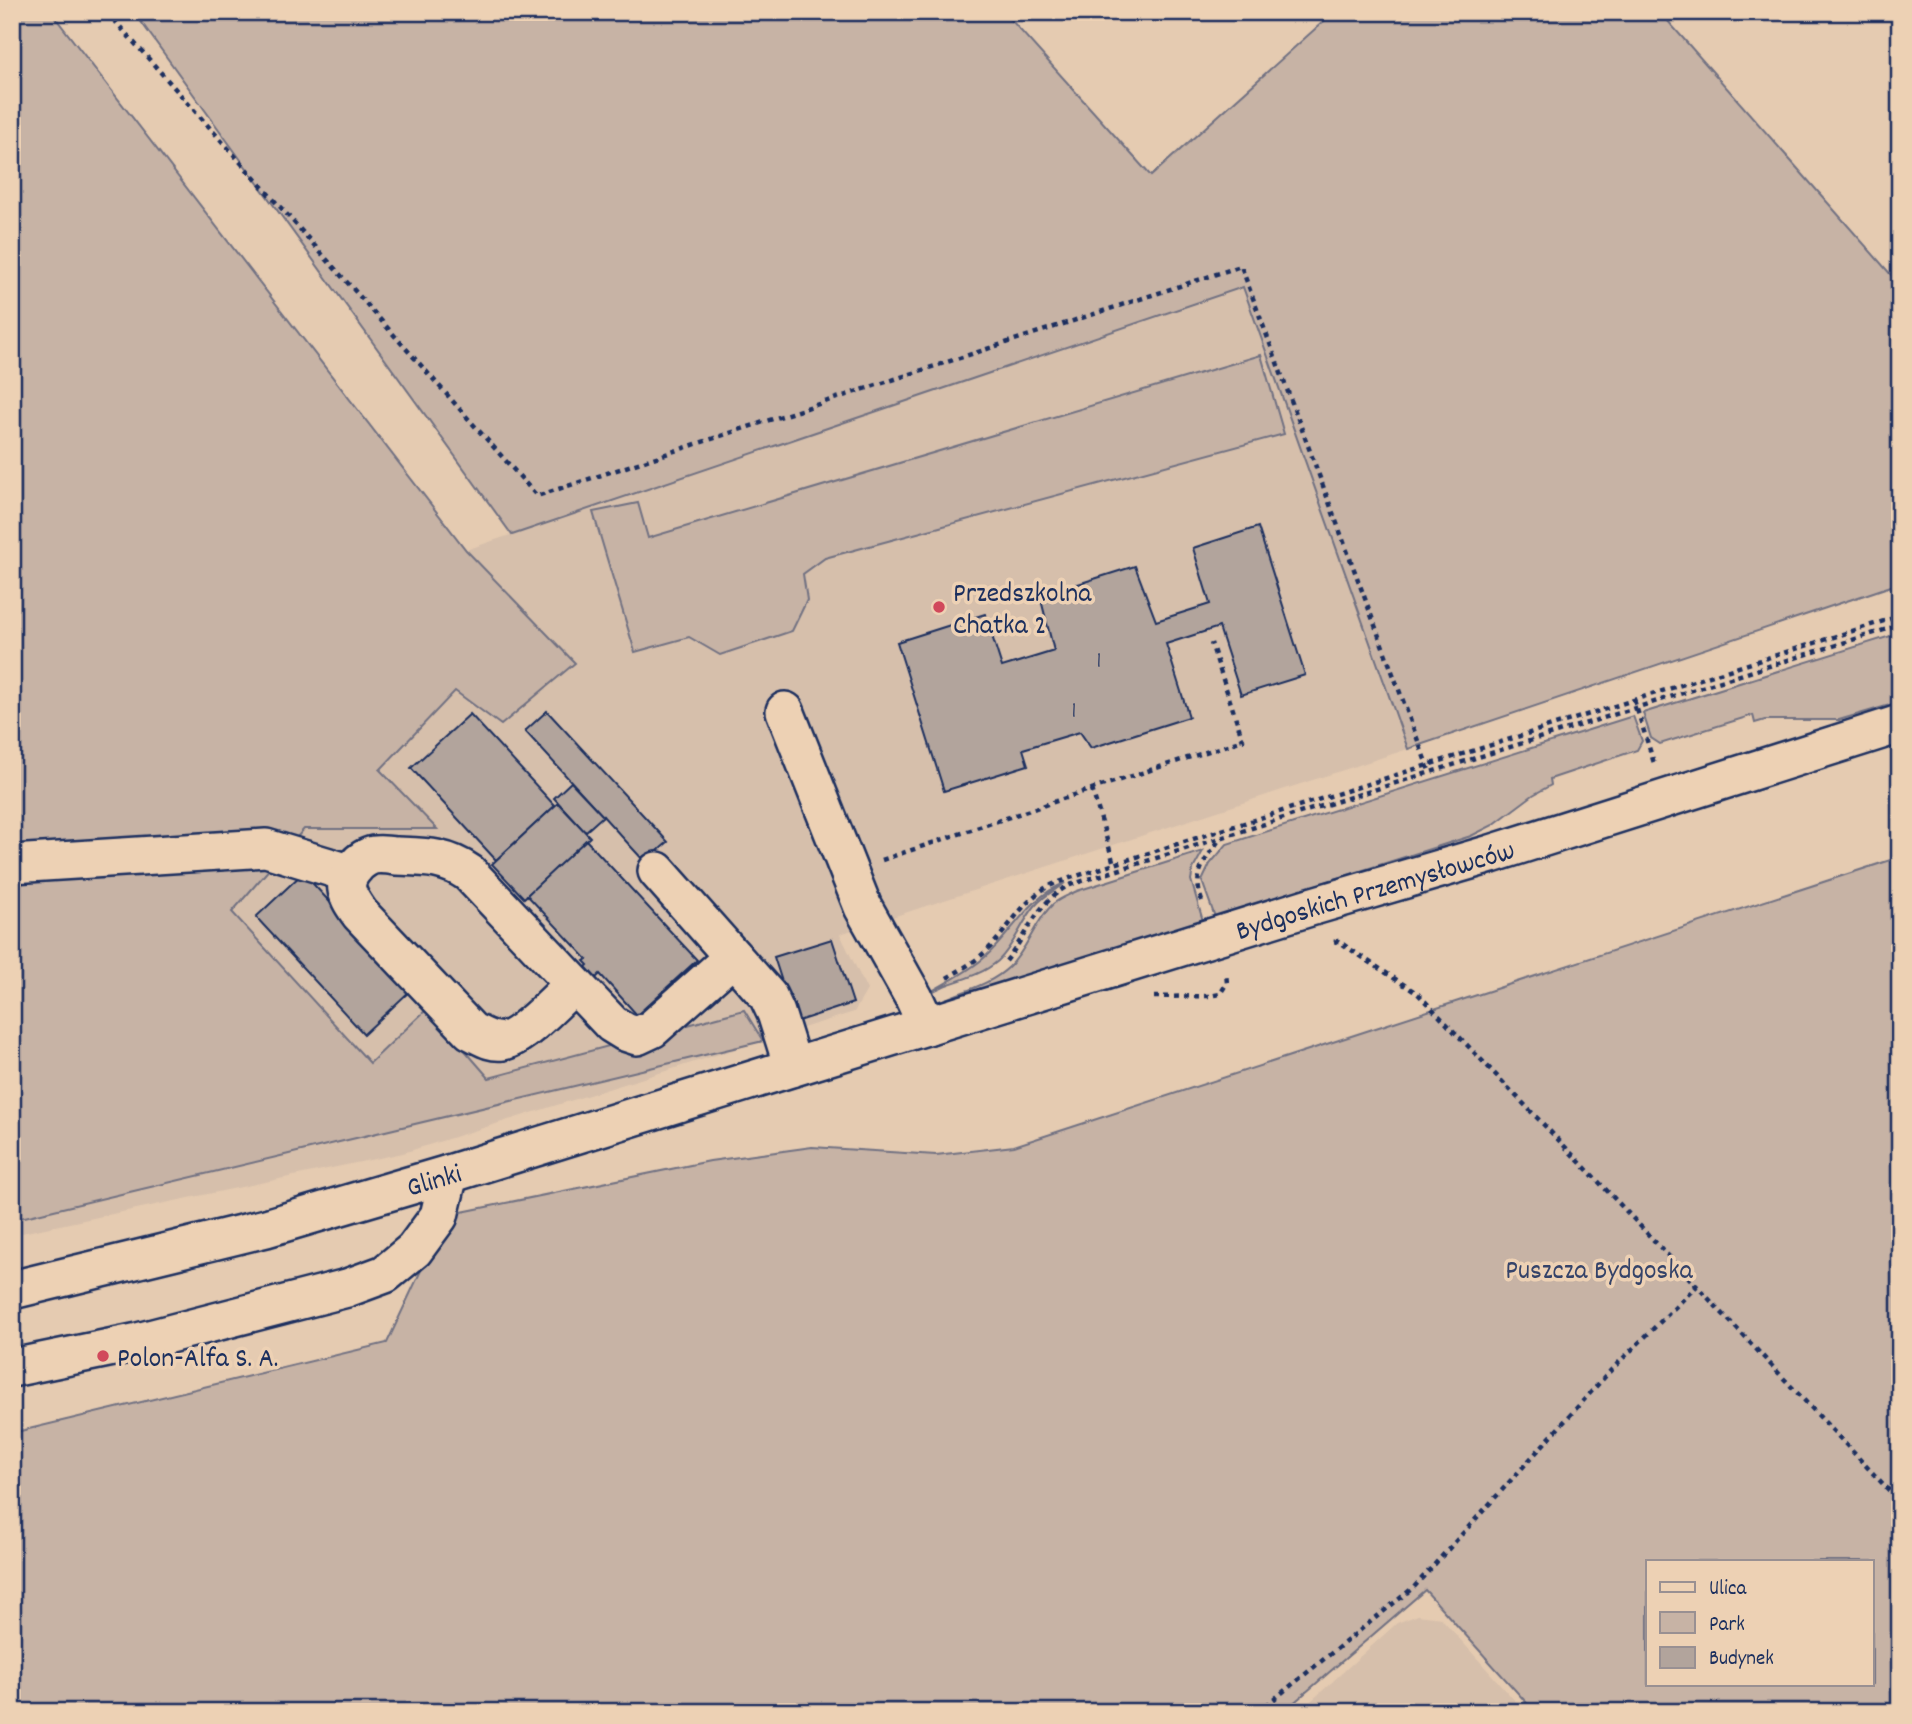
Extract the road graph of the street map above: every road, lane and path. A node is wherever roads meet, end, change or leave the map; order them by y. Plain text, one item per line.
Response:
1 (107, 12) edge
2 (1900, 616) edge
3 (1900, 625) edge
4 (1211, 643) dead end
5 (1634, 700) junction
6 (1636, 708) junction
7 (785, 711) dead end
8 (1900, 724) edge
9 (1654, 764) dead end
10 (1428, 765) junction
11 (1430, 773) junction
12 (1092, 789) junction
13 (881, 860) dead end
14 (12, 864) edge
15 (1114, 864) junction
16 (657, 871) dead end
17 (349, 873) junction
18 (1325, 943) dead end
19 (733, 957) junction
20 (1000, 966) dead end
21 (574, 984) junction
22 (921, 1012) junction
23 (849, 1050) joint
24 (793, 1067) junction
25 (449, 1174) junction
26 (1697, 1286) junction
27 (12, 1290) edge
28 (12, 1368) edge
29 (1900, 1502) edge
30 (1258, 1712) edge

1 - 10 path
2 - 5 path
3 - 6 path
4 - 12 path
5 - 6 path
5 - 10 path
6 - 9 path
6 - 11 path
7 - 22 street
8 - 22 street, Bydgoskich Przemysłowców
10 - 11 path
10 - 15 path
11 - 20 path
12 - 13 path
12 - 15 path
14 - 17 street
15 - 22 path
16 - 19 street
17 - 21 street
17 - 21 street
18 - 26 path
19 - 21 street
19 - 24 street
22 - 23 street, Bydgoskich Przemysłowców
23 - 24 street, Glinki
24 - 25 street, Glinki
25 - 27 street, Glinki
25 - 28 street
26 - 29 path
26 - 30 path

